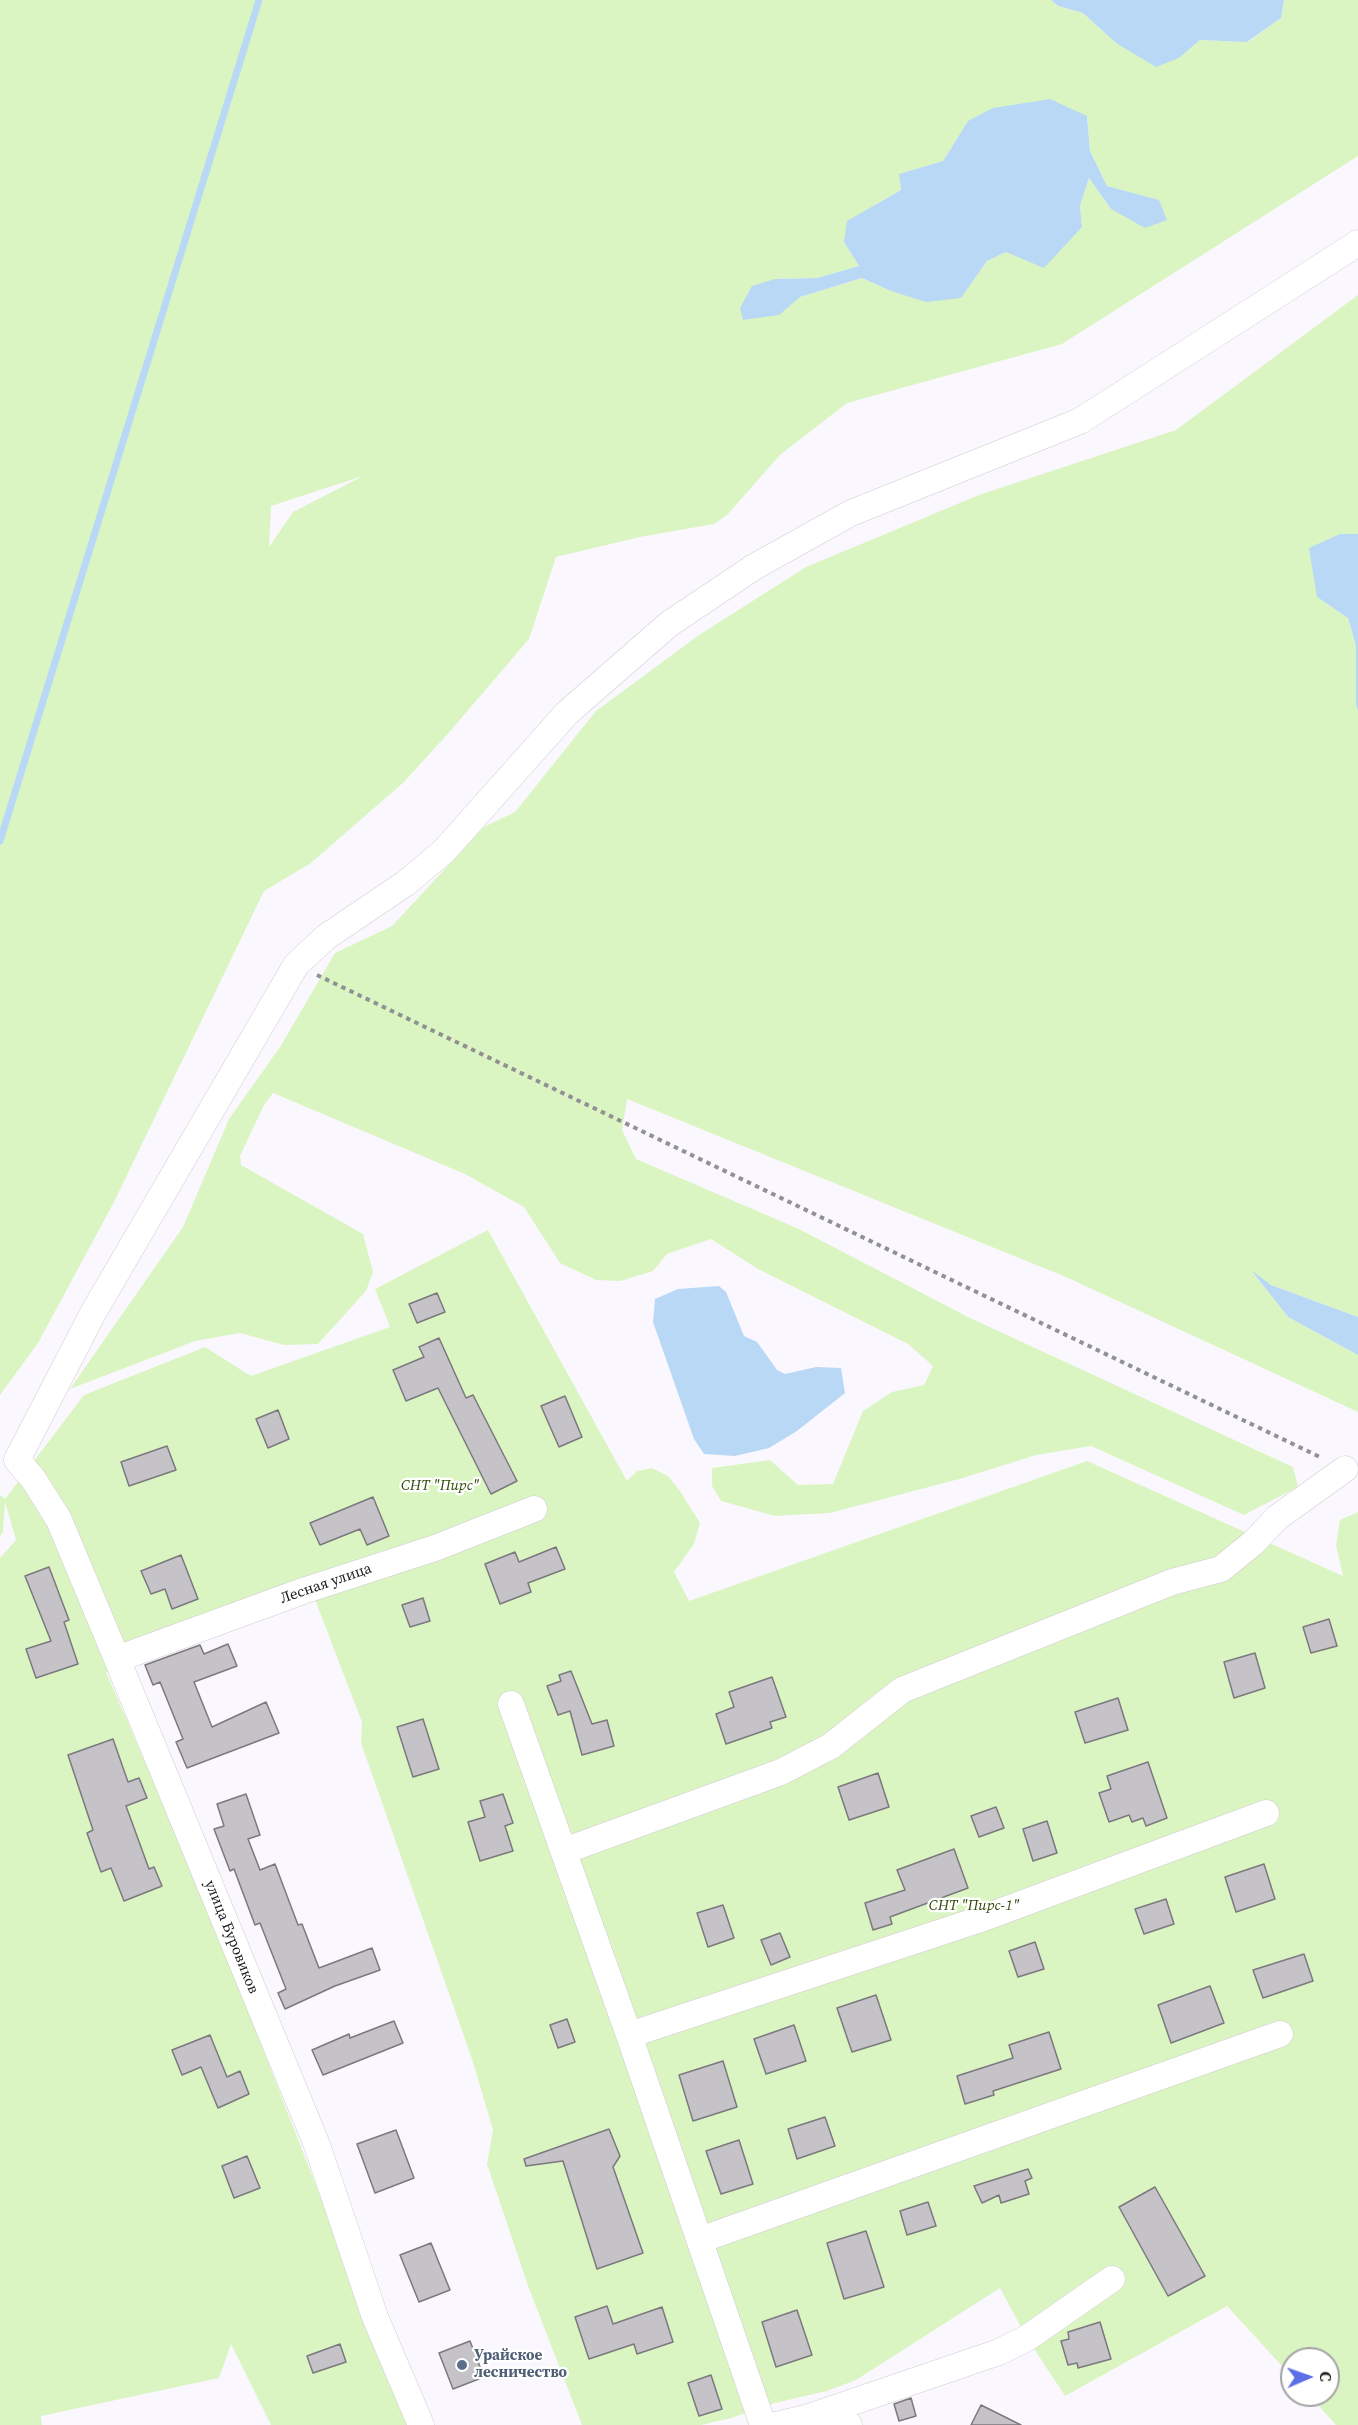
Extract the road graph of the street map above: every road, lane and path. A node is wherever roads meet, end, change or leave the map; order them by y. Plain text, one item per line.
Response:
1 (1358, 243) edge
2 (296, 965) junction
3 (8, 1461) edge
4 (1345, 1469) joint
5 (534, 1509) dead end
6 (117, 1659) junction
7 (511, 1704) dead end
8 (1266, 1814) dead end
9 (564, 1851) junction
10 (1280, 2034) dead end
11 (628, 2035) junction
12 (700, 2240) junction
13 (1112, 2280) dead end
14 (806, 2418) junction
15 (421, 2425) edge
16 (763, 2425) edge
17 (776, 2425) edge
18 (849, 2425) edge

1 - 2 street
2 - 3 street
2 - 4 path
3 - 6 street, улица Буровиков
4 - 9 street
5 - 6 street, Лесная улица
6 - 15 street, улица Буровиков
7 - 9 street
8 - 11 street
9 - 11 street
10 - 12 street
11 - 12 street
12 - 16 street
13 - 14 street
14 - 17 street
14 - 18 street

